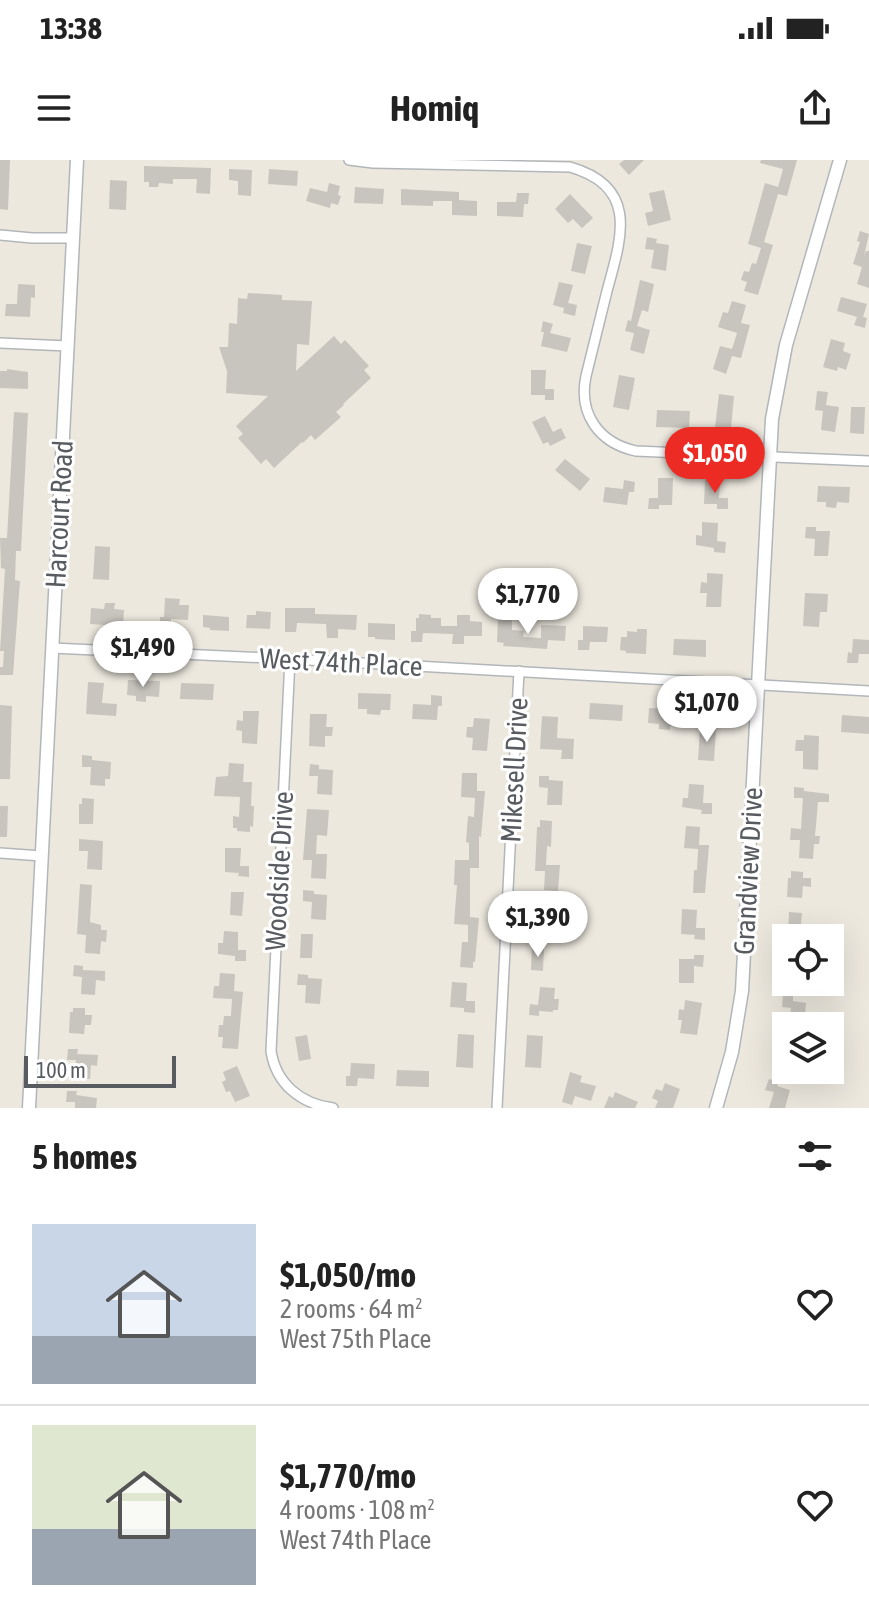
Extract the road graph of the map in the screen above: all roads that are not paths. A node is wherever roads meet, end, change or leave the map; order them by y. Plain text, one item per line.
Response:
1 (77, 160) edge
2 (349, 160) edge
3 (840, 160) edge
4 (0, 235) edge
5 (73, 238) junction
6 (0, 343) edge
7 (68, 346) junction
8 (769, 457) junction
9 (869, 461) edge
10 (52, 648) junction
11 (290, 659) junction
12 (519, 671) junction
13 (758, 685) junction
14 (869, 691) edge
15 (0, 853) edge
16 (42, 856) junction
17 (29, 1108) edge
18 (333, 1108) edge
19 (497, 1108) edge
20 (716, 1108) edge

1 - 5 street, Harcourt Road
2 - 8 street
3 - 8 street, Grandview Drive
4 - 5 street
5 - 7 street, Harcourt Road
6 - 7 street
7 - 10 street, Harcourt Road
8 - 9 street
8 - 13 street, Grandview Drive
10 - 11 street, West 74th Place
10 - 16 street, Harcourt Road
11 - 12 street, West 74th Place
11 - 18 street, Woodside Drive
12 - 13 street, West 74th Place
12 - 19 street, Mikesell Drive
13 - 14 street, West 74th Place
13 - 20 street, Grandview Drive
15 - 16 street
16 - 17 street, Harcourt Road

